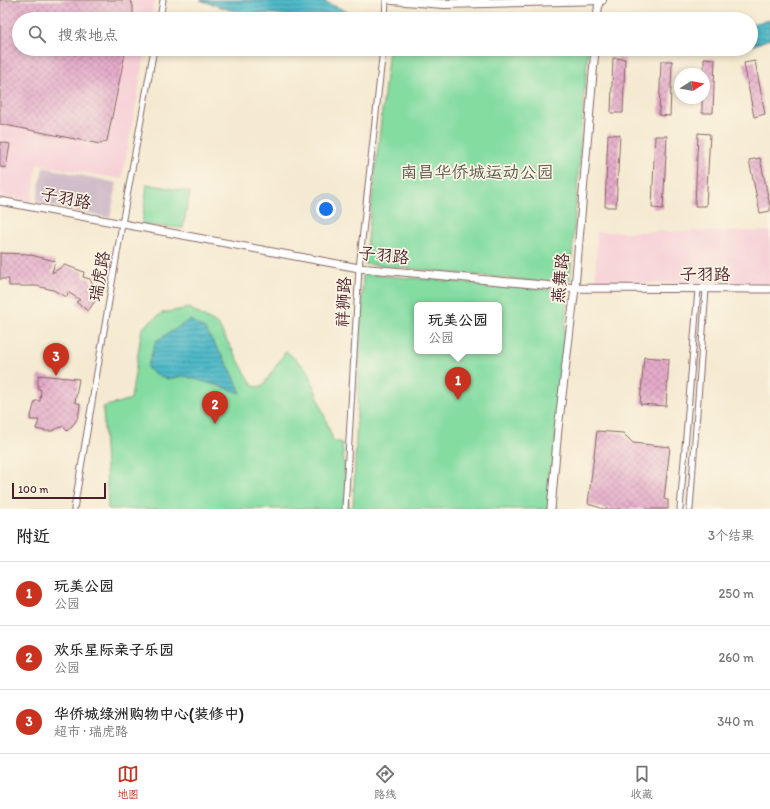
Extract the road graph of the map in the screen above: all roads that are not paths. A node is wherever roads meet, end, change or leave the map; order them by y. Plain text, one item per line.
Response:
1 (163, 0) edge
2 (386, 0) edge
3 (392, 0) edge
4 (599, 0) edge
5 (602, 0) edge
6 (161, 12) edge
7 (386, 12) edge
8 (598, 12) edge
9 (153, 56) edge
10 (382, 56) edge
11 (594, 56) edge
12 (0, 201) edge
13 (122, 224) junction
14 (359, 268) junction
15 (575, 288) junction
16 (698, 289) junction
17 (706, 289) junction
18 (770, 289) edge
19 (74, 509) edge
20 (345, 509) edge
21 (551, 509) edge
22 (680, 509) edge
23 (690, 509) edge

1 - 6 street
2 - 7 street
3 - 4 main road
4 - 5 main road
4 - 8 street
9 - 13 street, 瑞虎路
10 - 14 street, 祥狮路
11 - 15 street, 燕舞路
12 - 13 street, 子羽路
13 - 14 street, 子羽路
13 - 19 street, 瑞虎路
14 - 15 street, 子羽路
14 - 20 street, 祥狮路
15 - 16 street, 子羽路
15 - 21 street, 燕舞路
16 - 17 street, 子羽路
16 - 22 street
17 - 18 street, 子羽路
17 - 23 street

